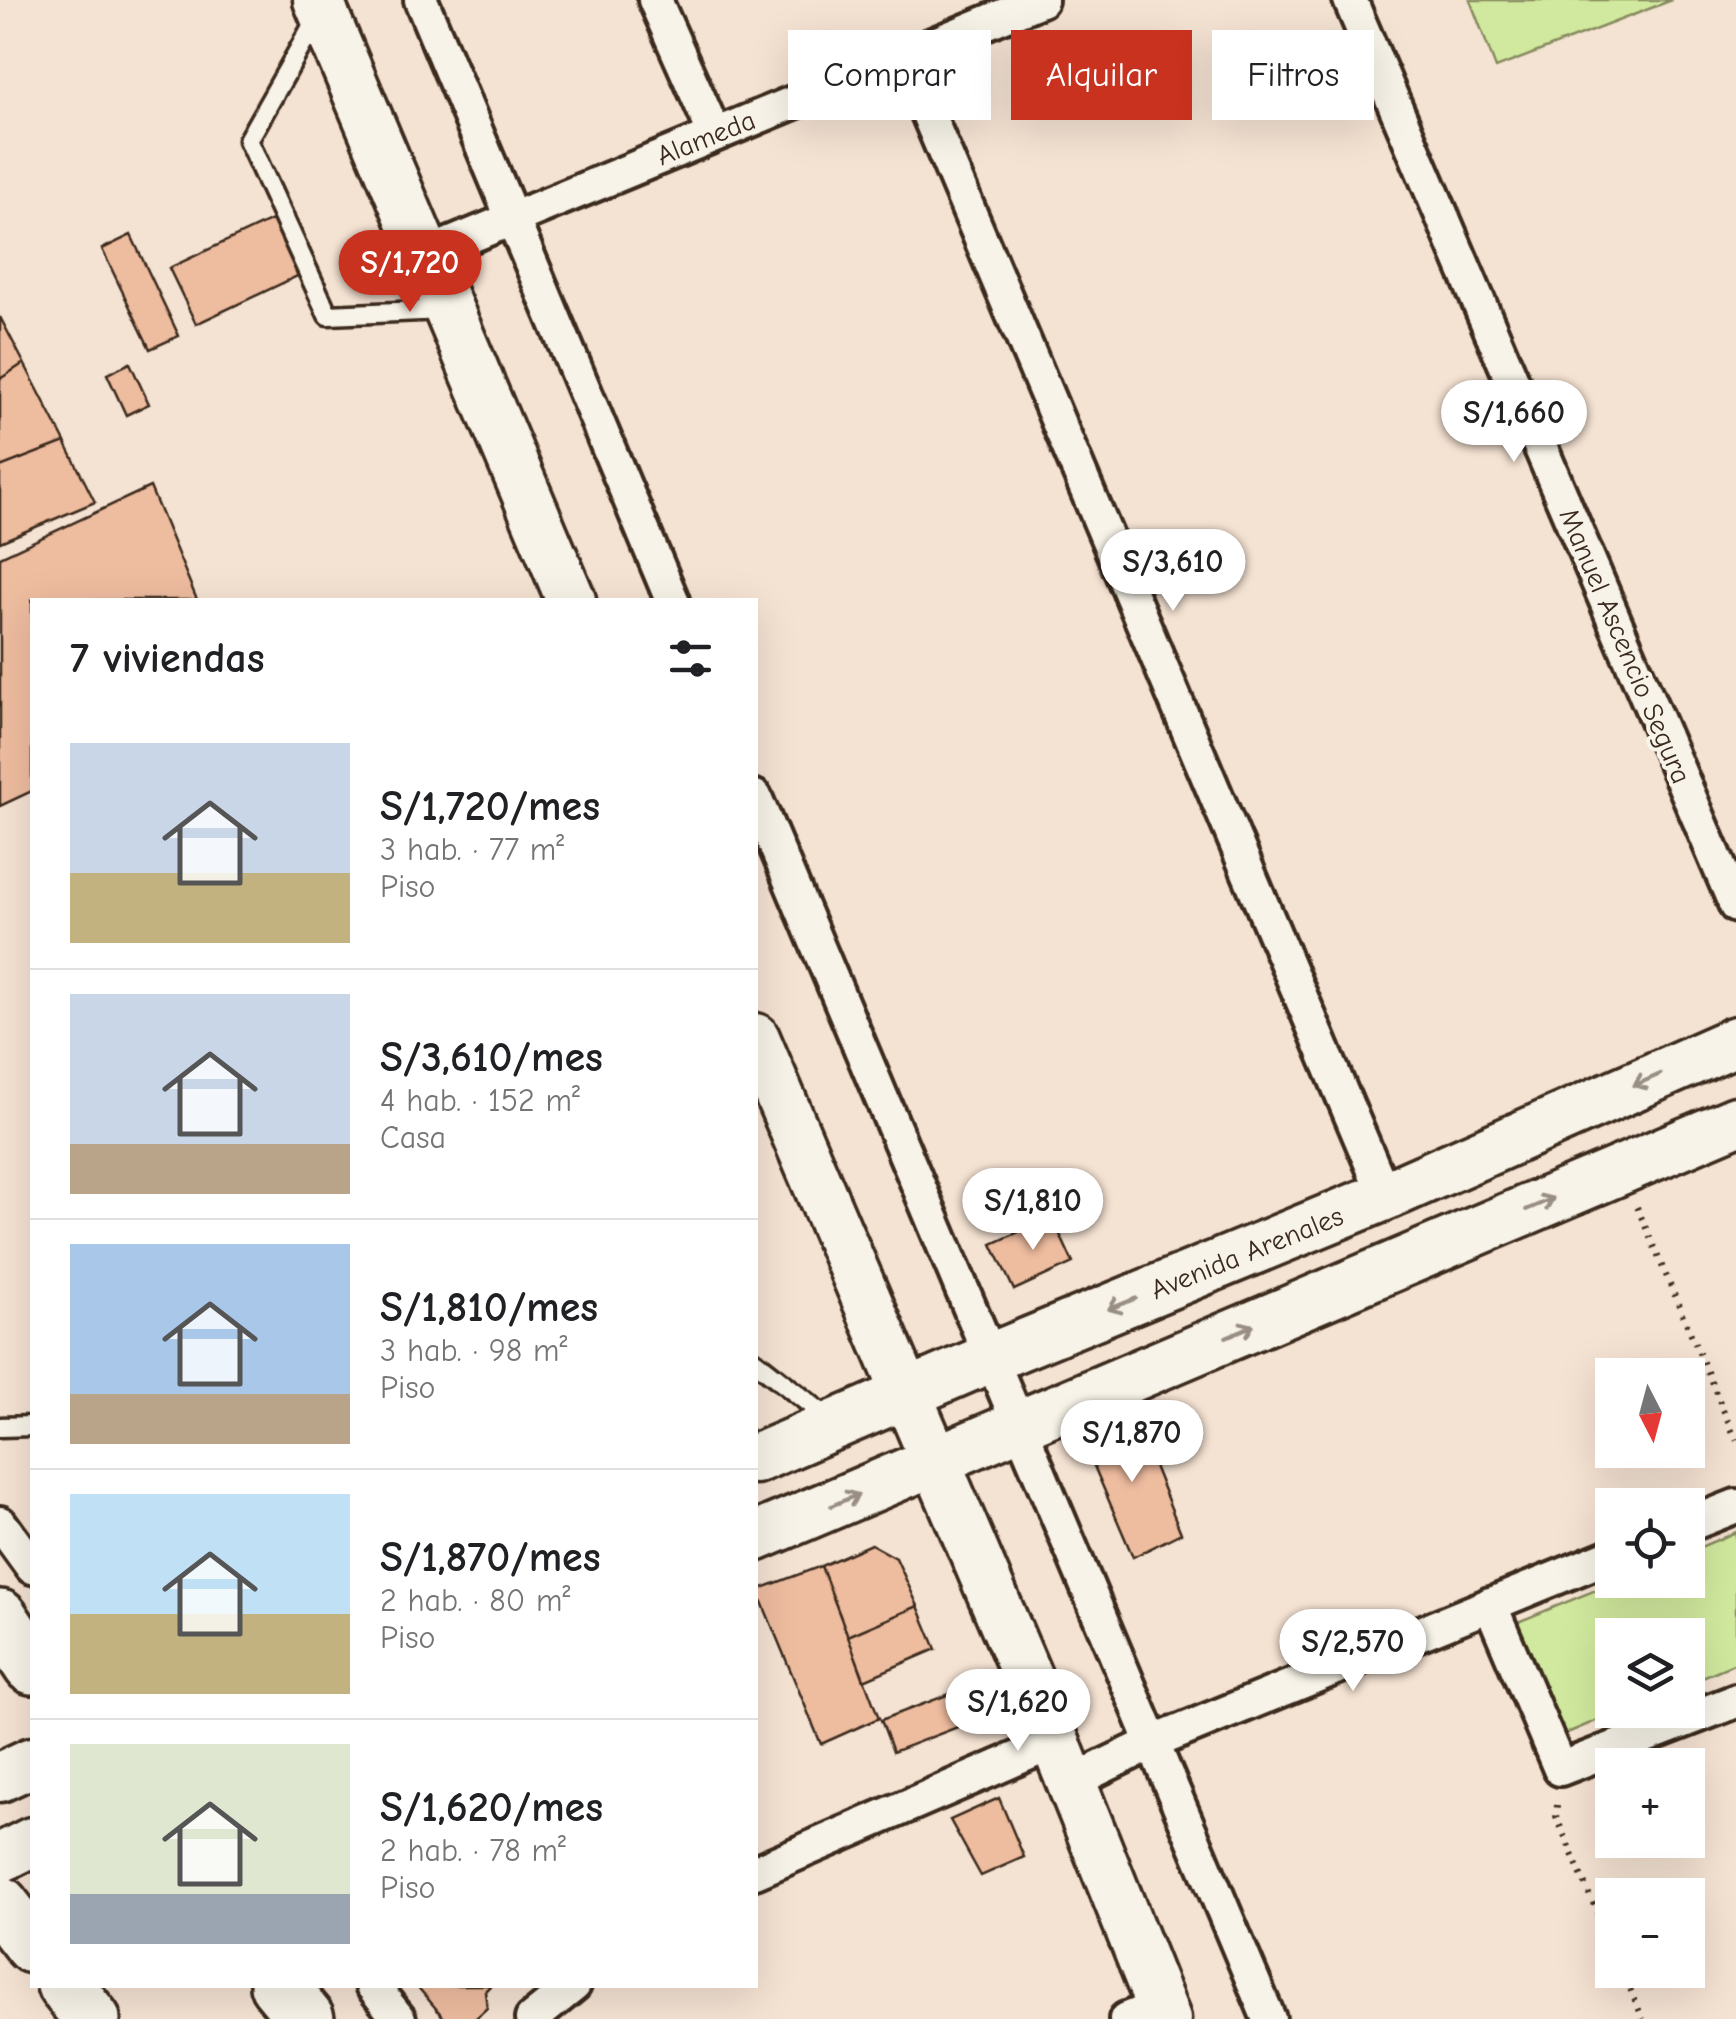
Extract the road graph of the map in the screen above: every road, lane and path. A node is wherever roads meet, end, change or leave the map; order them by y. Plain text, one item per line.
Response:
1 (421, 0) edge
2 (655, 0) edge
3 (1041, 0) edge
4 (1350, 0) edge
5 (320, 5) edge
6 (968, 30) edge
7 (788, 104) edge
8 (931, 120) edge
9 (715, 134) junction
10 (512, 216) junction
11 (427, 254) junction
12 (450, 310) junction
13 (570, 598) edge
14 (671, 598) edge
15 (758, 804) edge
16 (1736, 906) edge
17 (1736, 1041) edge
18 (758, 1045) edge
19 (1736, 1121) edge
20 (1621, 1169) junction
21 (1385, 1196) junction
22 (990, 1358) junction
23 (758, 1363) edge
24 (905, 1397) junction
25 (837, 1425) junction
26 (1019, 1425) junction
27 (30, 1426) edge
28 (0, 1427) edge
29 (1736, 1440) edge
30 (758, 1459) edge
31 (936, 1462) junction
32 (1736, 1506) edge
33 (1705, 1518) edge
34 (0, 1523) edge
35 (758, 1536) edge
36 (1595, 1562) edge
37 (30, 1564) edge
38 (1490, 1604) junction
39 (0, 1618) edge
40 (30, 1663) edge
41 (1736, 1700) edge
42 (1154, 1742) junction
43 (1063, 1762) junction
44 (30, 1763) edge
45 (1560, 1769) junction
46 (0, 1777) edge
47 (30, 1843) edge
48 (0, 1858) edge
49 (758, 1871) edge
50 (0, 1904) edge
51 (1595, 1908) edge
52 (30, 1942) edge
53 (67, 1988) edge
54 (280, 1988) edge
55 (374, 1988) edge
56 (570, 1988) edge
57 (1630, 1988) edge
58 (1151, 2015) edge
59 (92, 2019) edge
60 (306, 2019) edge
61 (399, 2019) edge
62 (532, 2019) edge
63 (1270, 2019) edge
64 (1643, 2019) edge

1 - 10 street
2 - 9 street
3 - 6 street, Alameda
4 - 16 street, Manuel Ascencio Segura
5 - 11 street
5 - 12 lane
7 - 9 street, Alameda
8 - 21 street
9 - 10 street, Alameda
10 - 11 street, Alameda
10 - 14 street
11 - 12 street
12 - 13 street
15 - 22 street
17 -> 21 street, Avenida Arenales
18 - 24 street
19 - 20 street
26 -> 20 street
20 - 29 path
21 -> 22 street, Avenida Arenales
22 - 24 street, Avenida Arenales
22 - 26 street
23 - 25 lane
24 - 25 street, Avenida Arenales
24 - 31 street
25 - 30 street, Avenida Arenales
26 - 31 street
26 - 42 street
27 - 28 lane
35 -> 31 street
31 - 43 street
32 - 33 street
34 - 37 street
36 - 38 street
38 - 42 street
38 - 45 street
39 - 40 highway
41 - 45 street
42 - 43 street
42 - 63 street
43 - 49 street
43 - 58 street
44 - 46 street
45 - 51 path
47 - 48 street
50 - 52 highway
53 - 59 highway
54 - 60 highway
55 - 61 street
56 - 62 street
57 - 64 path

